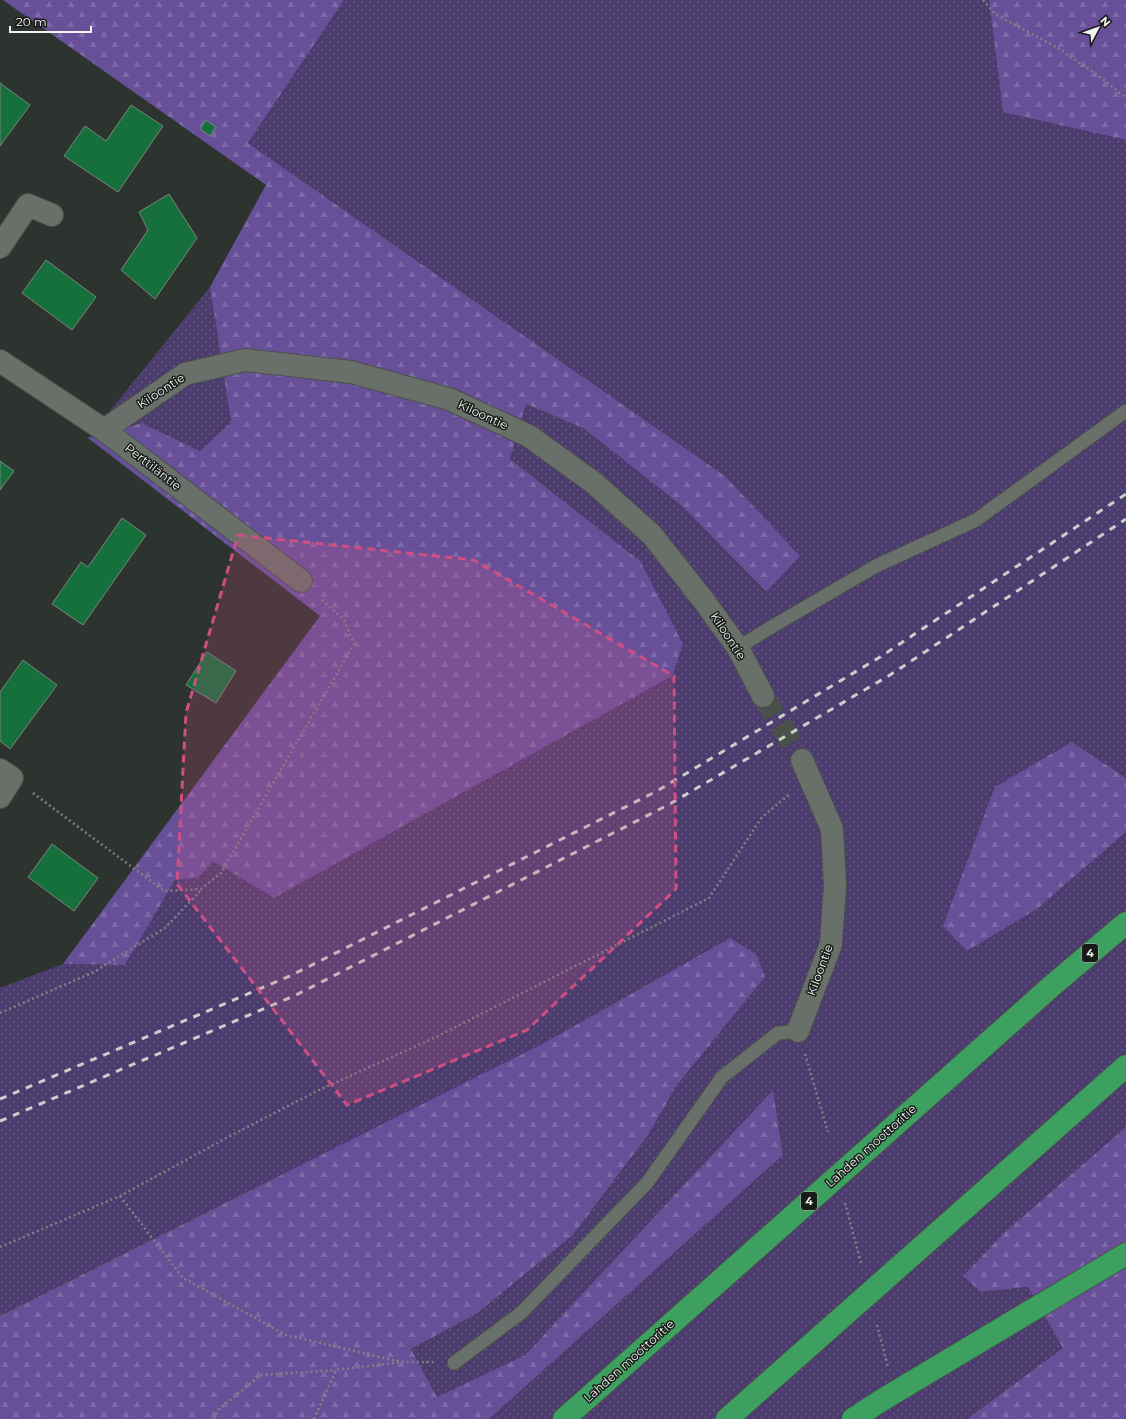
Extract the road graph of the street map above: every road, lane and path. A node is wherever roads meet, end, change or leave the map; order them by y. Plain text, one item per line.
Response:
1 (983, 0) edge
2 (1126, 98) edge
3 (52, 216) dead end
4 (0, 247) edge
5 (0, 361) edge
6 (1126, 411) edge
7 (104, 430) junction
8 (301, 581) joint
9 (738, 648) junction
10 (763, 696) tunnel mouth
11 (806, 769) joint
12 (6, 774) edge
13 (0, 797) edge
14 (201, 890) junction
15 (1126, 914) edge
16 (1126, 923) edge
17 (1054, 984) junction
18 (0, 1013) edge
19 (798, 1031) junction
20 (1126, 1066) edge
21 (828, 1132) dead end
22 (120, 1196) junction
23 (844, 1199) dead end
24 (0, 1247) edge
25 (1126, 1254) edge
26 (861, 1263) dead end
27 (877, 1325) dead end
28 (401, 1362) junction
29 (454, 1363) joint
30 (336, 1370) junction
31 (888, 1370) dead end
32 (214, 1419) edge
33 (314, 1419) edge
34 (564, 1419) edge
35 (727, 1419) edge
36 (853, 1419) edge

1 - 2 path
3 - 4 street
5 - 7 street, Perttiläntie
6 - 9 lane
7 - 8 street, Perttiläntie
7 - 9 street, Kiloontie
8 - 14 path
9 - 10 street, Kiloontie
11 - 19 street, Kiloontie
11 - 22 path
12 - 13 street
12 - 14 path
14 - 18 path
15 - 17 highway
16 - 17 highway, Lahden moottoritie / 4
17 - 34 highway, Lahden moottoritie / 4
19 - 21 path
19 - 29 lane
20 - 35 highway
22 - 24 path
22 - 28 path
23 - 26 path
25 - 36 highway
27 - 31 path
28 - 29 path
28 - 30 path
30 - 32 path
30 - 33 path

